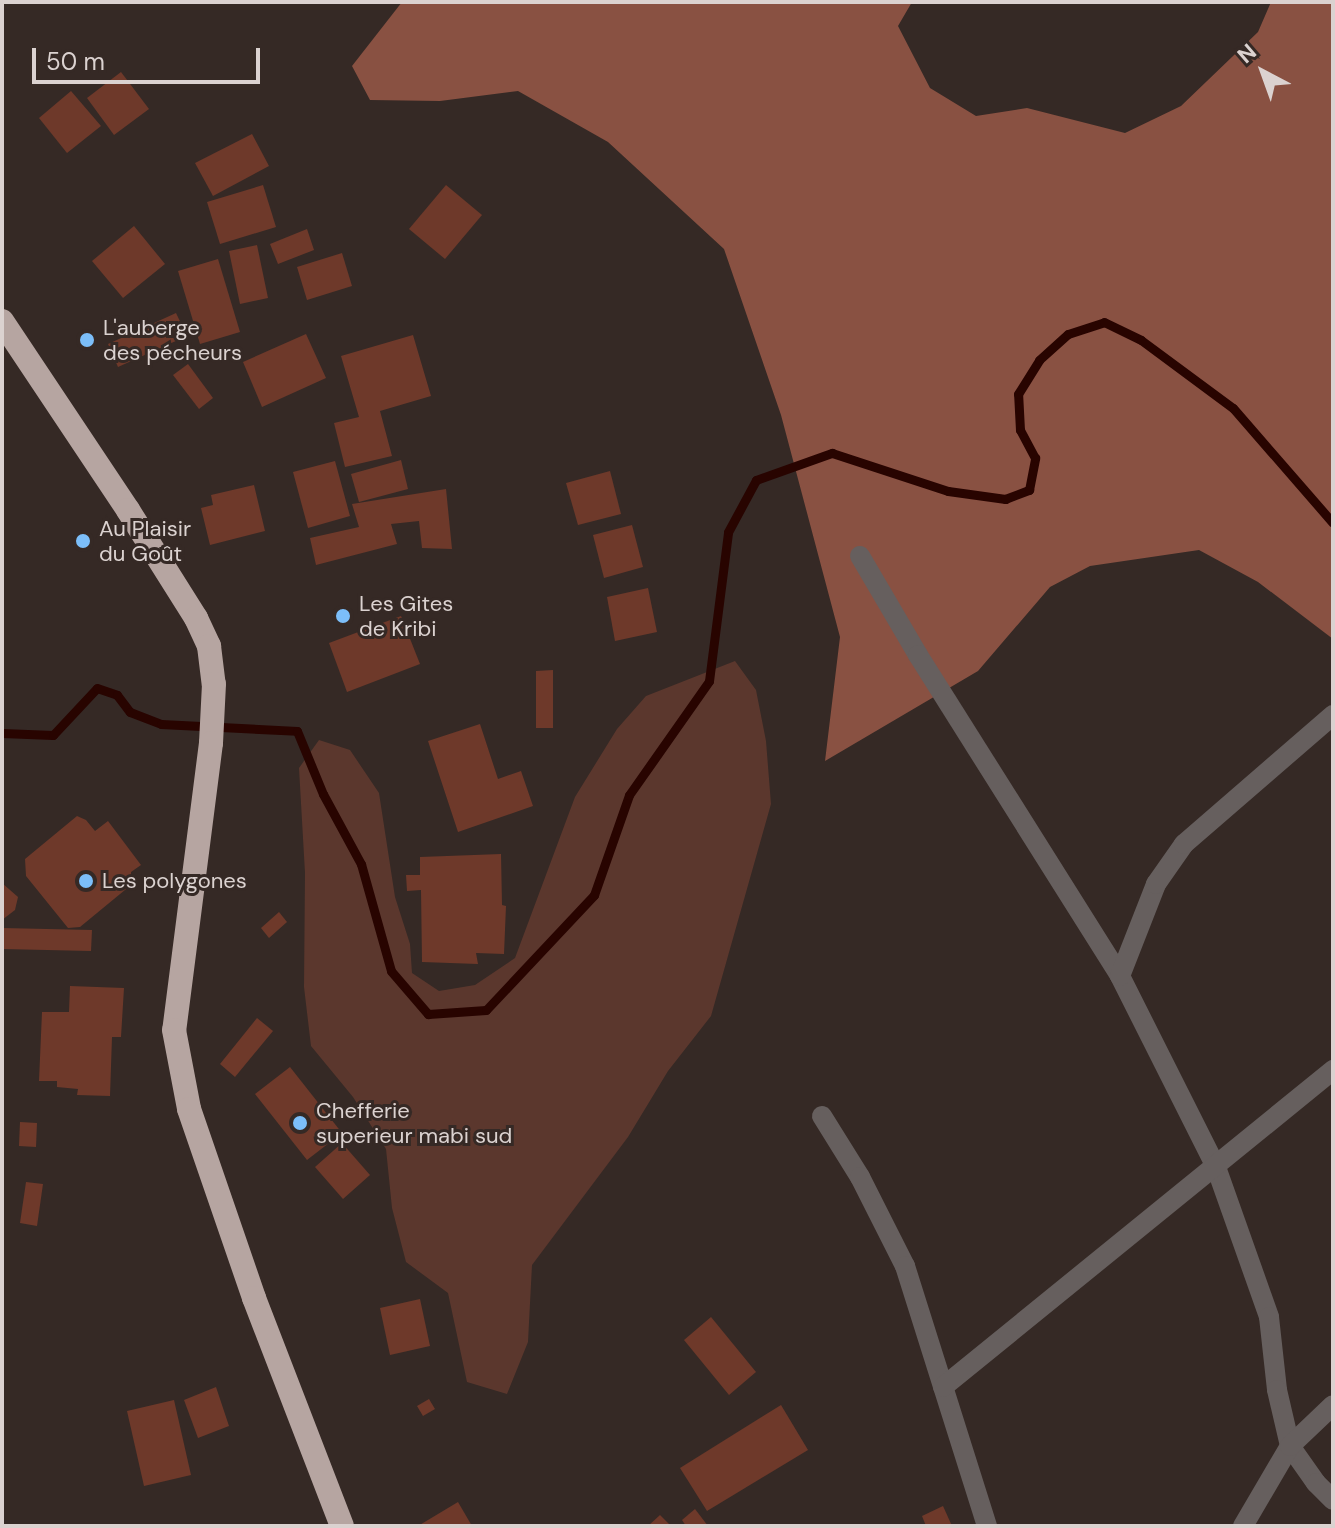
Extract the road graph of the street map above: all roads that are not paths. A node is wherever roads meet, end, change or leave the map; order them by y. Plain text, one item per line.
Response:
1 (2, 321) edge
2 (860, 556) dead end
3 (1333, 715) edge
4 (1120, 976) junction
5 (1333, 1070) edge
6 (822, 1116) dead end
7 (1216, 1167) junction
8 (943, 1387) junction
9 (1333, 1405) edge
10 (1290, 1446) junction
11 (1333, 1500) edge
12 (342, 1526) edge
13 (987, 1526) edge
14 (1243, 1526) edge

1 - 12 highway
2 - 4 street
3 - 4 street
4 - 7 street
5 - 7 street
6 - 8 street
7 - 8 street
7 - 10 street
8 - 13 street
9 - 10 street
10 - 11 street
10 - 14 street

